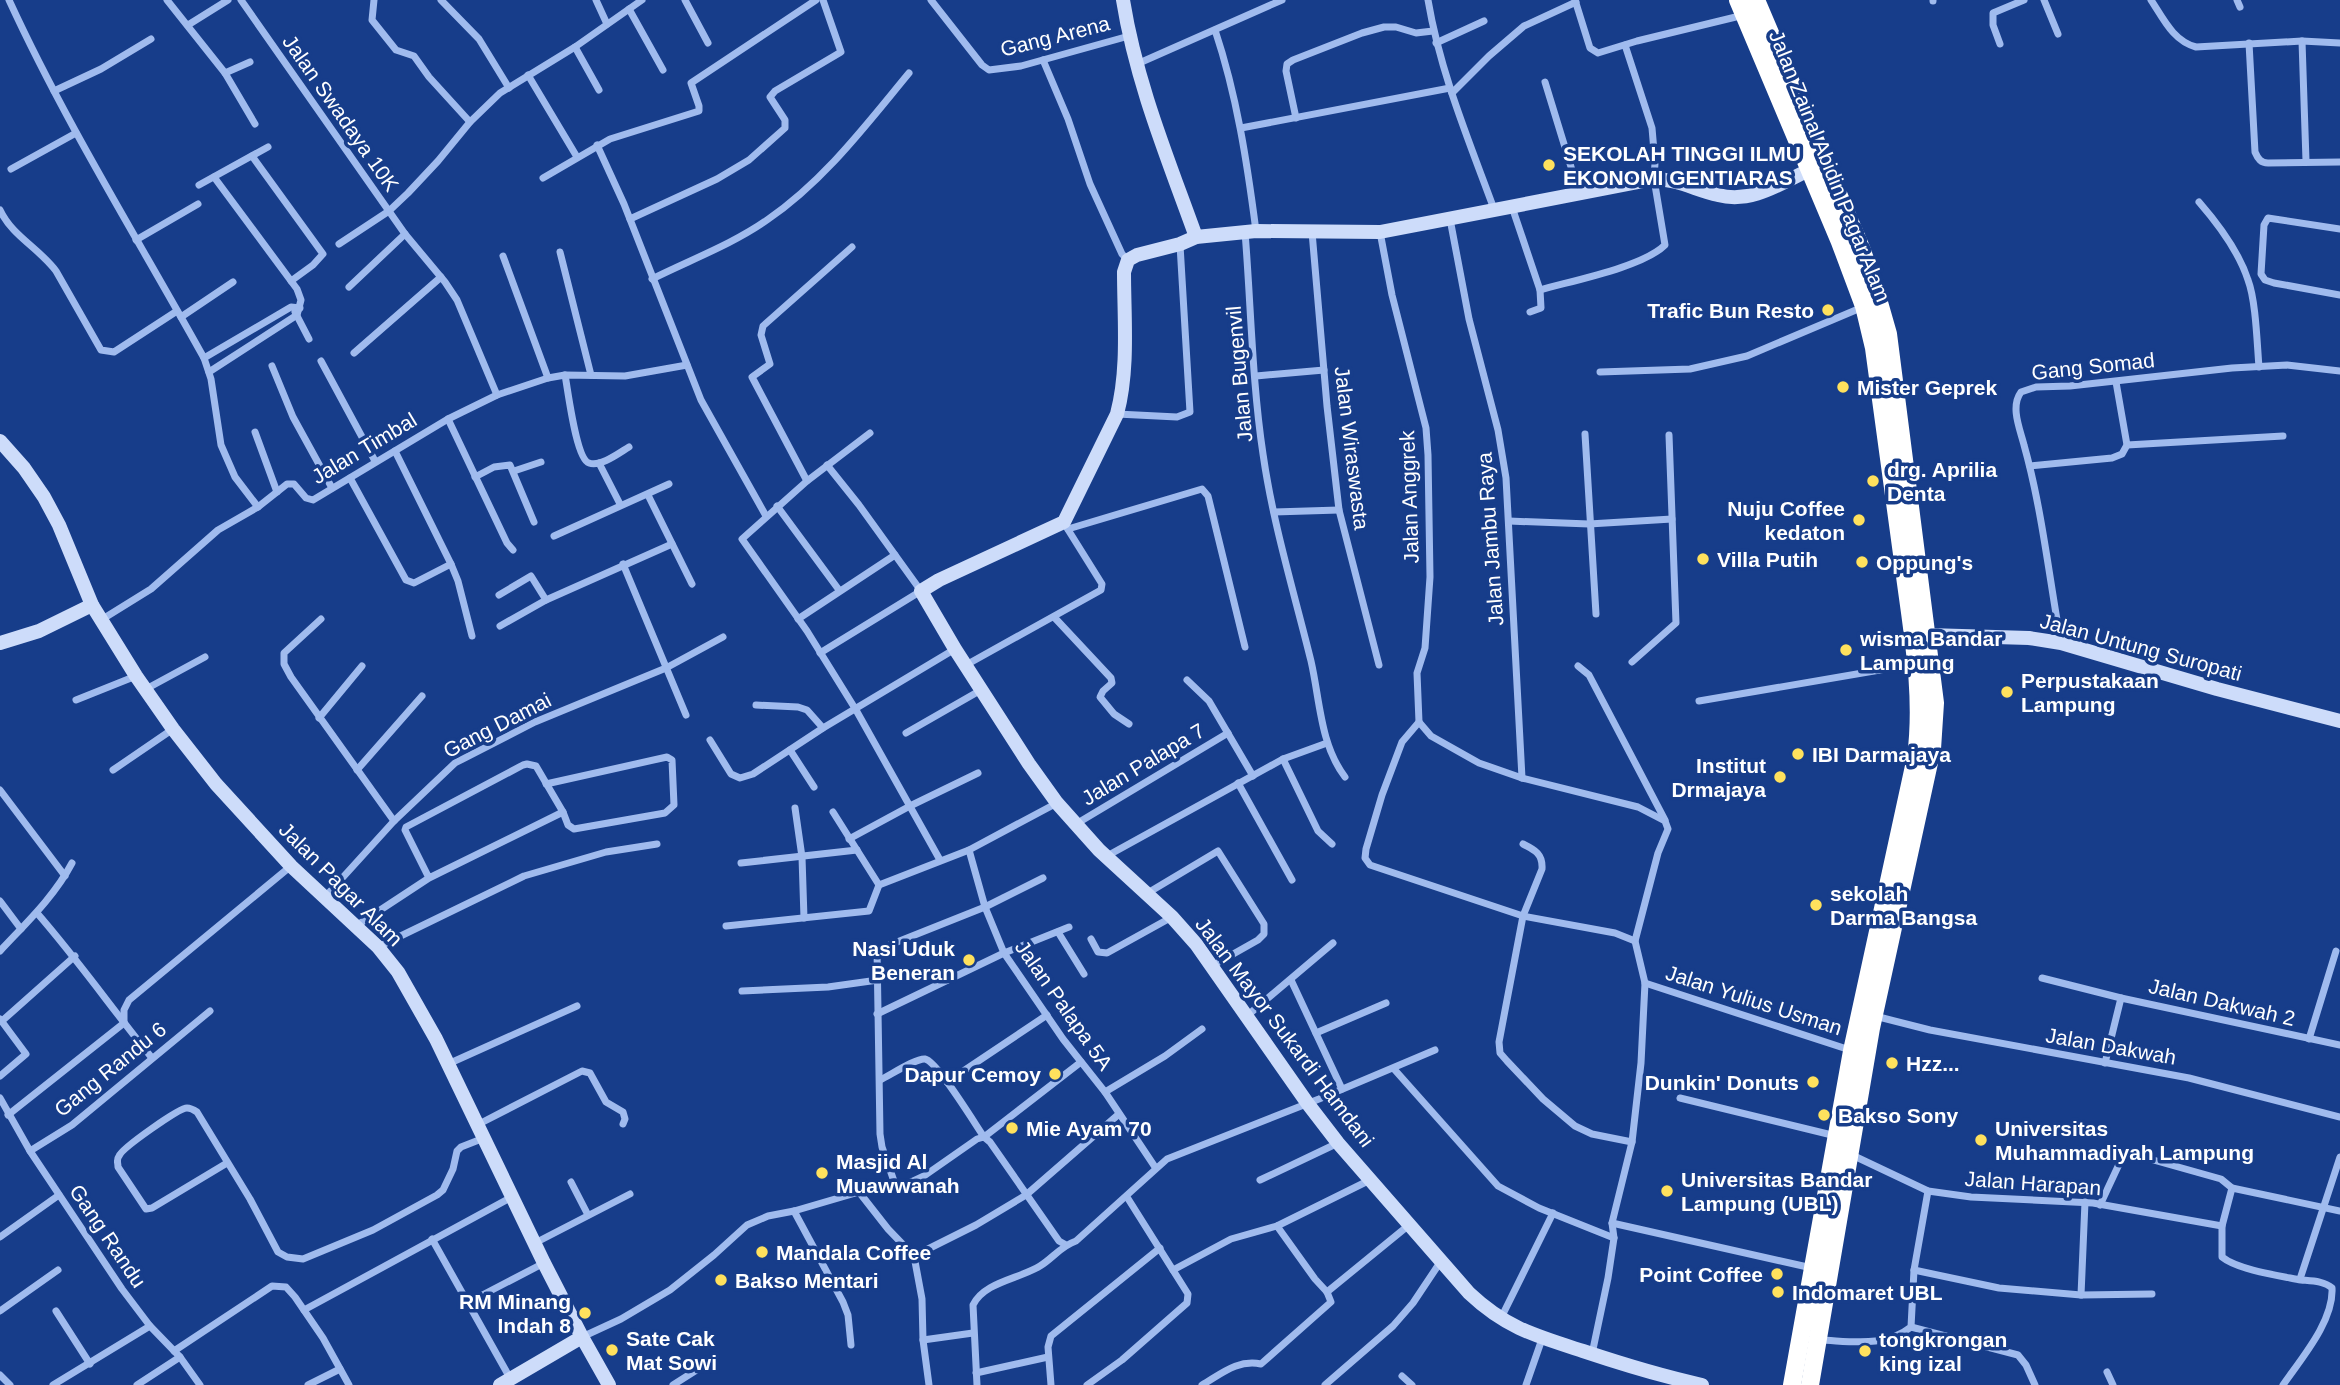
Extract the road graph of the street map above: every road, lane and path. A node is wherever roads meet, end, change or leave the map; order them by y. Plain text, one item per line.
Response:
1 (9, 0) edge
2 (167, 0) edge
3 (228, 0) edge
4 (241, 0) edge
5 (374, 0) edge
6 (441, 0) edge
7 (596, 0) edge
8 (642, 0) edge
9 (685, 0) edge
10 (816, 0) edge
11 (823, 0) edge
12 (932, 0) edge
13 (1123, 0) edge
14 (1282, 0) edge
15 (1428, 0) edge
16 (2024, 0) edge
17 (2044, 0) edge
18 (2151, 0) edge
19 (1575, 1) edge
20 (2002, 4) edge
21 (1746, 5) edge
22 (629, 9) junction
23 (1485, 21) dead end
24 (607, 24) junction
25 (188, 25) junction
26 (1215, 30) junction
27 (1433, 31) junction
28 (2058, 34) dead end
29 (1129, 36) junction
30 (151, 39) dead end
31 (2302, 41) junction
32 (708, 43) dead end
33 (1436, 43) junction
34 (2249, 43) junction
35 (2340, 43) edge
36 (2000, 44) dead end
37 (1625, 45) junction
38 (575, 47) junction
39 (1043, 60) junction
40 (250, 62) dead end
41 (1138, 64) junction
42 (663, 70) dead end
43 (225, 73) junction
44 (909, 73) dead end
45 (528, 75) junction
46 (1545, 82) dead end
47 (509, 88) junction
48 (599, 90) dead end
49 (1451, 91) junction
50 (54, 92) junction
51 (1296, 118) junction
52 (470, 122) junction
53 (255, 124) dead end
54 (1241, 128) junction
55 (76, 133) junction
56 (597, 145) junction
57 (268, 147) dead end
58 (252, 156) junction
59 (577, 157) junction
60 (2306, 162) junction
61 (2340, 162) edge
62 (11, 169) dead end
63 (1811, 169) junction
64 (214, 177) junction
65 (543, 178) dead end
66 (1654, 179) junction
67 (199, 185) dead end
68 (1579, 193) junction
69 (2199, 202) dead end
70 (198, 204) dead end
71 (1512, 207) junction
72 (0, 210) edge
73 (1494, 210) junction
74 (389, 211) junction
75 (1450, 218) junction
76 (630, 219) junction
77 (2340, 229) edge
78 (1251, 231) junction
79 (1312, 231) junction
80 (1380, 232) junction
81 (405, 234) junction
82 (1196, 237) junction
83 (136, 240) junction
84 (339, 244) dead end
85 (1180, 244) junction
86 (852, 247) dead end
87 (560, 252) dead end
88 (503, 256) dead end
89 (1128, 260) junction
90 (441, 276) junction
91 (652, 279) junction
92 (291, 281) junction
93 (233, 282) dead end
94 (349, 287) dead end
95 (1540, 290) junction
96 (2340, 295) edge
97 (1864, 306) junction
98 (296, 310) junction
99 (1530, 312) dead end
100 (179, 314) junction
101 (309, 339) dead end
102 (354, 353) dead end
103 (204, 358) junction
104 (321, 361) dead end
105 (687, 365) junction
106 (272, 366) dead end
107 (2259, 367) junction
108 (1324, 370) junction
109 (2340, 371) edge
110 (209, 372) junction
111 (1600, 372) dead end
112 (565, 375) junction
113 (591, 375) junction
114 (1256, 376) junction
115 (548, 378) junction
116 (2116, 382) junction
117 (1887, 393) junction
118 (497, 395) junction
119 (1116, 414) junction
120 (448, 419) junction
121 (255, 432) dead end
122 (870, 433) dead end
123 (1585, 434) dead end
124 (1669, 435) dead end
125 (2283, 436) dead end
126 (0, 441) edge
127 (2127, 445) junction
128 (629, 447) dead end
129 (395, 451) junction
130 (375, 461) junction
131 (541, 463) dead end
132 (599, 463) junction
133 (827, 465) junction
134 (2030, 466) junction
135 (514, 471) junction
136 (475, 477) junction
137 (350, 478) junction
138 (807, 481) junction
139 (669, 484) dead end
140 (332, 488) junction
141 (277, 492) junction
142 (648, 495) junction
143 (620, 504) junction
144 (777, 506) junction
145 (258, 507) junction
146 (1339, 509) junction
147 (1274, 512) junction
148 (766, 516) junction
149 (1672, 519) junction
150 (1509, 521) junction
151 (534, 522) dead end
152 (1589, 524) junction
153 (1066, 526) junction
154 (554, 536) dead end
155 (672, 544) junction
156 (513, 550) dead end
157 (895, 555) junction
158 (451, 564) junction
159 (623, 564) junction
160 (1911, 569) junction
161 (692, 584) dead end
162 (839, 590) junction
163 (921, 591) junction
164 (499, 595) dead end
165 (546, 600) junction
166 (92, 605) junction
167 (1596, 614) dead end
168 (1054, 617) junction
169 (321, 619) dead end
170 (798, 619) junction
171 (100, 621) junction
172 (500, 626) dead end
173 (1928, 635) junction
174 (472, 636) dead end
175 (723, 637) dead end
176 (0, 643) edge
177 (2061, 643) junction
178 (1245, 648) dead end
179 (955, 649) junction
180 (820, 653) junction
181 (205, 657) dead end
182 (1632, 663) dead end
183 (1916, 663) junction
184 (966, 665) junction
185 (1379, 665) dead end
186 (362, 666) dead end
187 (1578, 666) dead end
188 (666, 668) junction
189 (136, 676) junction
190 (1187, 680) dead end
191 (146, 689) junction
192 (981, 690) junction
193 (422, 696) dead end
194 (76, 700) dead end
195 (1699, 702) dead end
196 (755, 705) dead end
197 (856, 710) junction
198 (686, 715) dead end
199 (319, 718) junction
200 (2340, 721) edge
201 (1419, 722) junction
202 (1129, 724) dead end
203 (823, 728) junction
204 (173, 729) junction
205 (906, 733) dead end
206 (1228, 733) junction
207 (710, 740) dead end
208 (1326, 743) junction
209 (790, 750) junction
210 (1283, 759) junction
211 (113, 770) dead end
212 (357, 770) junction
213 (978, 773) dead end
214 (1253, 776) junction
215 (1345, 777) dead end
216 (1521, 778) junction
217 (1238, 783) junction
218 (546, 784) junction
219 (814, 787) dead end
220 (0, 790) edge
221 (1057, 803) junction
222 (910, 806) junction
223 (795, 808) dead end
224 (563, 812) junction
225 (833, 812) dead end
226 (394, 821) junction
227 (1665, 821) junction
228 (1075, 825) junction
229 (849, 839) junction
230 (657, 844) dead end
231 (1332, 844) dead end
232 (1523, 844) dead end
233 (857, 850) junction
234 (969, 850) junction
235 (1106, 856) junction
236 (802, 857) junction
237 (940, 860) junction
238 (72, 863) dead end
239 (741, 863) dead end
240 (291, 866) junction
241 (65, 876) junction
242 (429, 878) junction
243 (1043, 878) dead end
244 (1292, 880) dead end
245 (1895, 883) junction
246 (879, 886) junction
247 (1146, 894) junction
248 (325, 898) junction
249 (0, 901) edge
250 (985, 907) junction
251 (37, 913) junction
252 (1523, 916) junction
253 (1172, 917) junction
254 (804, 918) junction
255 (356, 926) junction
256 (726, 926) dead end
257 (1069, 927) dead end
258 (21, 929) junction
259 (1058, 932) junction
260 (1091, 939) dead end
261 (1635, 941) junction
262 (1333, 943) dead end
263 (378, 947) junction
264 (0, 951) edge
265 (2336, 951) dead end
266 (1004, 953) junction
267 (75, 956) junction
268 (1212, 966) junction
269 (1084, 974) dead end
270 (2042, 978) dead end
271 (878, 980) junction
272 (1291, 980) junction
273 (1645, 982) junction
274 (742, 990) dead end
275 (2121, 998) junction
276 (1386, 1003) dead end
277 (577, 1006) dead end
278 (210, 1011) dead end
279 (877, 1014) junction
280 (1047, 1015) junction
281 (1248, 1015) junction
282 (1874, 1016) junction
283 (1, 1020) edge
284 (124, 1023) junction
285 (1202, 1029) dead end
286 (1317, 1033) junction
287 (2309, 1039) junction
288 (2340, 1045) edge
289 (1435, 1050) dead end
290 (1852, 1051) junction
291 (152, 1058) junction
292 (1081, 1062) junction
293 (2105, 1063) junction
294 (448, 1064) junction
295 (1394, 1069) junction
296 (0, 1076) edge
297 (880, 1080) junction
298 (947, 1082) junction
299 (1342, 1089) junction
300 (1105, 1092) junction
301 (0, 1098) edge
302 (1680, 1098) dead end
303 (1308, 1104) junction
304 (1119, 1114) junction
305 (8, 1115) junction
306 (2340, 1118) edge
307 (623, 1124) dead end
308 (480, 1132) junction
309 (1837, 1136) junction
310 (984, 1137) junction
311 (1632, 1142) junction
312 (1338, 1143) junction
313 (30, 1151) junction
314 (1849, 1153) junction
315 (2340, 1157) edge
316 (227, 1163) junction
317 (1155, 1167) junction
318 (1260, 1180) dead end
319 (1370, 1180) junction
320 (570, 1182) dead end
321 (895, 1184) junction
322 (2232, 1188) junction
323 (1928, 1191) junction
324 (859, 1192) junction
325 (630, 1194) dead end
326 (59, 1195) junction
327 (1026, 1195) junction
328 (1127, 1196) junction
329 (512, 1197) junction
330 (2085, 1202) junction
331 (2100, 1205) junction
332 (2323, 1208) junction
333 (794, 1211) junction
334 (2340, 1211) edge
335 (1553, 1213) junction
336 (588, 1215) junction
337 (1612, 1223) junction
338 (1409, 1225) junction
339 (2222, 1226) junction
340 (1278, 1227) junction
341 (1, 1234) edge
342 (1614, 1238) junction
343 (432, 1240) junction
344 (535, 1243) junction
345 (1066, 1245) junction
346 (1160, 1248) junction
347 (914, 1256) junction
348 (1442, 1259) junction
349 (544, 1263) junction
350 (1812, 1268) junction
351 (58, 1269) dead end
352 (1173, 1270) junction
353 (1914, 1270) junction
354 (2300, 1279) junction
355 (1327, 1292) junction
356 (2152, 1294) dead end
357 (2081, 1295) junction
358 (469, 1302) junction
359 (304, 1310) junction
360 (0, 1311) edge
361 (56, 1311) dead end
362 (1501, 1318) junction
363 (150, 1326) junction
364 (1911, 1327) junction
365 (973, 1333) junction
366 (582, 1337) junction
367 (1542, 1339) junction
368 (923, 1340) junction
369 (1816, 1340) junction
370 (851, 1345) dead end
371 (177, 1354) junction
372 (1591, 1355) junction
373 (1048, 1357) junction
374 (90, 1364) junction
375 (706, 1364) dead end
376 (340, 1369) junction
377 (2107, 1372) dead end
378 (976, 1373) junction
379 (0, 1375) edge
380 (1402, 1376) dead end
381 (505, 1382) edge
382 (10, 1385) edge
383 (53, 1385) edge
384 (137, 1385) edge
385 (200, 1385) edge
386 (308, 1385) edge
387 (349, 1385) edge
388 (609, 1385) edge
389 (673, 1385) edge
390 (929, 1385) edge
391 (976, 1385) edge
392 (1051, 1385) edge
393 (1087, 1385) edge
394 (1202, 1385) edge
395 (1325, 1385) edge
396 (1412, 1385) edge
397 (1526, 1385) edge
398 (1702, 1385) edge
399 (1792, 1385) edge
400 (1810, 1385) edge
401 (2035, 1385) edge
402 (2113, 1385) edge
403 (2283, 1385) edge

1 - 50 street
2 - 25 street
3 - 25 street
4 - 74 street, Jalan Swadaya 10K
5 - 52 street
6 - 47 street
7 - 24 street
8 - 22 street
9 - 32 street
10 - 56 street
11 - 76 street
12 - 39 street, Gang Arena
13 - 29 street
14 - 26 street
15 - 27 street
16 - 20 street
17 - 28 street
18 - 34 street
19 - 37 street
19 - 49 street
20 - 36 street
21 - 37 street
21 - 63 highway, Jalan Zainal Abidin Pagar Alam
21 - 117 highway, Jalan Zainal Abidin Pagar Alam
22 - 24 street
22 - 42 street
23 - 33 street
24 - 38 street
25 - 43 street
26 - 41 street
26 - 54 street, Jalan Bugenvil
27 - 33 street
27 - 51 street
29 - 39 street, Gang Arena
29 - 41 street
30 - 50 street
31 - 34 street
31 - 35 street
31 - 60 street
33 - 49 street
34 - 60 street
37 - 66 street
38 - 45 street
38 - 48 street
39 - 89 street
40 - 43 street
41 - 82 street
43 - 53 street
44 - 91 street
45 - 47 street
45 - 59 street
46 - 68 street
47 - 52 street
49 - 51 street
49 - 73 street
50 - 55 street
51 - 54 street
52 - 74 street
54 - 78 street, Jalan Bugenvil
55 - 62 street
55 - 83 street
56 - 59 street
56 - 76 street
57 - 58 street
58 - 64 street
58 - 92 street
59 - 65 street
60 - 61 street
63 - 66 street
63 - 97 highway, Jalan Zainal Abidin Pagar Alam
64 - 67 street
64 - 92 street
66 - 68 street
66 - 95 street
68 - 71 street
69 - 107 street
70 - 83 street
71 - 73 street
71 - 95 street
72 - 100 street
73 - 75 street
74 - 81 street, Jalan Swadaya 10K
74 - 84 street
75 - 80 street
75 - 150 street, Jalan Jambu Raya
76 - 91 street
77 - 96 street
78 - 79 street
78 - 82 street
78 - 114 street, Jalan Bugenvil
79 - 80 street
79 - 108 street, Jalan Wiraswasta
80 - 201 street, Jalan Anggrek
81 - 90 street, Jalan Swadaya 10K
81 - 94 street
82 - 85 street
83 - 100 street
85 - 89 street
85 - 119 street
86 - 138 street
87 - 113 street
88 - 115 street
89 - 119 street
90 - 102 street
90 - 118 street, Jalan Swadaya 10K
91 - 105 street
92 - 98 street
93 - 100 street
95 - 99 street
97 - 111 street
97 - 117 highway, Jalan Zainal Abidin Pagar Alam
98 - 101 street
98 - 103 street
98 - 110 street
100 - 103 street
103 - 110 street
104 - 130 street
105 - 113 street, Jalan Timbal
105 - 148 street
106 - 140 street
107 - 109 street, Gang Somad
107 - 116 street, Gang Somad
108 - 114 street
108 - 146 street, Jalan Wiraswasta
110 - 145 street
112 - 113 street, Jalan Timbal
112 - 115 street, Jalan Timbal
112 - 132 street
114 - 147 street, Jalan Bugenvil
115 - 118 street, Jalan Timbal
116 - 127 street
116 - 134 street, Gang Somad
117 - 160 highway, Jalan Zainal Abidin Pagar Alam
118 - 120 street, Jalan Timbal
119 - 153 street
120 - 129 street, Jalan Timbal
120 - 136 street
121 - 141 street
122 - 133 street
123 - 152 street
124 - 149 street
125 - 127 street
126 - 166 street, Jalan Pagar Alam
127 - 134 street
128 - 132 street
129 - 130 street, Jalan Timbal
129 - 158 street
130 - 137 street, Jalan Timbal
131 - 135 street
132 - 143 street
133 - 138 street
133 - 157 street
134 - 177 street, Gang Somad
135 - 136 street
135 - 151 street
136 - 156 street
137 - 140 street, Jalan Timbal
137 - 158 street
138 - 144 street
139 - 142 street
140 - 141 street, Jalan Timbal
141 - 145 street
142 - 143 street
142 - 155 street
143 - 154 street
144 - 148 street
144 - 162 street
145 - 171 street
146 - 147 street
146 - 185 street, Jalan Wiraswasta
147 - 208 street, Jalan Bugenvil
148 - 170 street
149 - 152 street
149 - 182 street
150 - 152 street
150 - 216 street, Jalan Jambu Raya
152 - 167 street
153 - 163 street
153 - 168 street
153 - 178 street
155 - 159 street
155 - 161 street
157 - 162 street
157 - 163 street
158 - 174 street
159 - 165 street
159 - 188 street
160 - 173 highway, Jalan Zainal Abidin Pagar Alam
160 - 183 highway, Jalan Zainal Abidin Pagar Alam
162 - 170 street
163 - 179 street, Jalan Mayor Sukardi Hamdani
163 - 180 street
164 - 165 street
165 - 172 street
166 - 171 street, Jalan Pagar Alam
166 - 176 street
168 - 184 street
168 - 202 street
169 - 199 street
170 - 180 street
171 - 189 street, Jalan Pagar Alam
173 - 177 street, Jalan Untung Suropati
173 - 245 highway, Jalan Zainal Abidin Pagar Alam
175 - 188 street, Gang Damai
177 - 200 street, Jalan Untung Suropati
179 - 184 street, Jalan Mayor Sukardi Hamdani
179 - 197 street
180 - 197 street
181 - 191 street
183 - 195 street
183 - 245 highway, Jalan Zainal Abidin Pagar Alam
184 - 192 street, Jalan Mayor Sukardi Hamdani
186 - 199 street
187 - 227 street
188 - 198 street
188 - 226 street, Gang Damai
189 - 191 street, Jalan Pagar Alam
189 - 194 street
190 - 206 street
191 - 204 street, Jalan Pagar Alam
192 - 205 street
192 - 221 street, Jalan Mayor Sukardi Hamdani
193 - 212 street
196 - 203 street
197 - 203 street
197 - 222 street
199 - 212 street
201 - 216 street
201 - 252 street
203 - 209 street
204 - 211 street
204 - 240 street, Jalan Pagar Alam
206 - 214 street
206 - 228 street, Jalan Palapa 7
207 - 209 street
208 - 210 street
208 - 215 street, Jalan Bugenvil
209 - 219 street
210 - 214 street
210 - 231 street
212 - 226 street
213 - 222 street
214 - 217 street
216 - 227 street
217 - 235 street
217 - 244 street
218 - 224 street
218 - 224 street
218 - 242 street
220 - 241 street
221 - 228 street, Jalan Mayor Sukardi Hamdani
221 - 234 street
222 - 229 street
222 - 237 street
223 - 236 street
224 - 242 street
225 - 229 street
226 - 248 street, Gang Damai
227 - 261 street
228 - 235 street, Jalan Mayor Sukardi Hamdani
229 - 233 street
230 - 263 street
232 - 252 street
233 - 236 street
233 - 246 street
234 - 237 street
234 - 250 street, Jalan Palapa 5A
235 - 247 street, Jalan Mayor Sukardi Hamdani
236 - 239 street
236 - 254 street
237 - 246 street
238 - 241 street
240 - 248 street, Jalan Pagar Alam
240 - 284 street
241 - 251 street
242 - 255 street
243 - 250 street
245 - 282 highway, Jalan Zainal Abidin Pagar Alam
245 - 290 highway, Jalan Zainal Abidin Pagar Alam
246 - 254 street
247 - 253 street, Jalan Mayor Sukardi Hamdani
247 - 268 street
248 - 255 street, Jalan Pagar Alam
249 - 258 street
250 - 266 street, Jalan Palapa 5A
250 - 271 street
251 - 258 street
251 - 267 street
252 - 261 street
252 - 311 street
253 - 260 street
253 - 268 street, Jalan Mayor Sukardi Hamdani
254 - 256 street
255 - 263 street, Jalan Pagar Alam
257 - 259 street
258 - 264 street
259 - 266 street
259 - 269 street
261 - 273 street
262 - 272 street
263 - 294 street, Jalan Pagar Alam
265 - 287 street
266 - 279 street
266 - 280 street, Jalan Palapa 5A
267 - 283 street
267 - 284 street
268 - 281 street, Jalan Mayor Sukardi Hamdani
270 - 275 street
271 - 274 street
271 - 279 street
272 - 281 street
272 - 286 street
273 - 290 street, Jalan Yulius Usman
273 - 311 street
275 - 287 street, Jalan Dakwah 2
275 - 293 street, Jalan Dakwah 2
276 - 286 street
277 - 294 street
278 - 291 street, Gang Randu 6
279 - 297 street
280 - 292 street, Jalan Palapa 5A
280 - 298 street
281 - 303 street, Jalan Mayor Sukardi Hamdani
282 - 293 street, Jalan Dakwah
282 - 314 highway, Jalan Zainal Abidin Pagar Alam
283 - 296 street
284 - 291 street
284 - 305 street
285 - 300 street
286 - 299 street
287 - 288 street, Jalan Dakwah 2
289 - 295 street
290 - 309 highway, Jalan Zainal Abidin Pagar Alam
291 - 313 street, Gang Randu 6
292 - 300 street, Jalan Palapa 5A
292 - 310 street
293 - 306 street, Jalan Dakwah
294 - 308 street, Jalan Pagar Alam
295 - 299 street
295 - 335 street
297 - 298 street
297 - 321 street
298 - 310 street
299 - 303 street
300 - 304 street, Jalan Palapa 5A
301 - 305 street, Gang Randu
302 - 309 street
303 - 312 street, Jalan Mayor Sukardi Hamdani
303 - 317 street
304 - 317 street, Jalan Palapa 5A
304 - 327 street
305 - 313 street, Gang Randu
307 - 308 street
308 - 316 street
308 - 329 street, Jalan Pagar Alam
309 - 350 highway, Jalan Zainal Abidin Pagar Alam
310 - 321 street
310 - 327 street
311 - 337 street
312 - 318 street
312 - 319 street, Jalan Mayor Sukardi Hamdani
313 - 326 street, Gang Randu
314 - 323 street, Jalan Harapan
314 - 369 highway, Jalan Zainal Abidin Pagar Alam
315 - 332 street
316 - 316 street
317 - 328 street
319 - 338 street, Jalan Mayor Sukardi Hamdani
319 - 340 street
320 - 336 street
321 - 324 street
322 - 331 street
322 - 332 street
322 - 339 street
323 - 330 street, Jalan Harapan
323 - 353 street
324 - 333 street
324 - 347 street
325 - 336 street
326 - 341 street
326 - 363 street, Gang Randu
327 - 345 street
327 - 347 street
328 - 345 street
328 - 346 street
329 - 343 street
329 - 344 street, Jalan Pagar Alam
330 - 331 street, Jalan Harapan
330 - 357 street
331 - 339 street, Jalan Harapan
332 - 334 street
332 - 354 street
333 - 366 street
333 - 370 street
335 - 342 street
335 - 362 street
336 - 344 street
337 - 342 street
337 - 350 street
338 - 348 street, Jalan Mayor Sukardi Hamdani
338 - 355 street
339 - 354 street
340 - 352 street
340 - 355 street
342 - 372 street
343 - 358 street
343 - 359 street
344 - 349 street, Jalan Pagar Alam
345 - 365 street
346 - 352 street
346 - 373 street
347 - 368 street
348 - 362 street, Jalan Mayor Sukardi Hamdani
348 - 395 street
349 - 358 street
349 - 366 street, Jalan Pagar Alam
350 - 399 highway, Jalan Zainal Abidin Pagar Alam
351 - 360 street
352 - 393 street
353 - 357 street
353 - 364 street
354 - 403 street
355 - 394 street
356 - 357 street
358 - 381 street
359 - 371 street
359 - 376 street
361 - 374 street
362 - 367 street, Jalan Mayor Sukardi Hamdani
363 - 371 street, Gang Randu
363 - 374 street
364 - 369 street
364 - 401 street
365 - 368 street
365 - 378 street
366 - 381 street
366 - 388 street, Jalan Pagar Alam
367 - 372 street, Jalan Mayor Sukardi Hamdani
367 - 397 street
368 - 390 street
369 - 400 highway, Jalan Zainal Abidin Pagar Alam
371 - 384 street
371 - 385 street, Gang Randu
372 - 398 street, Jalan Mayor Sukardi Hamdani
373 - 378 street
373 - 392 street
374 - 383 street
375 - 389 street
376 - 386 street
376 - 387 street
377 - 402 street
378 - 391 street
379 - 382 street
380 - 396 street

